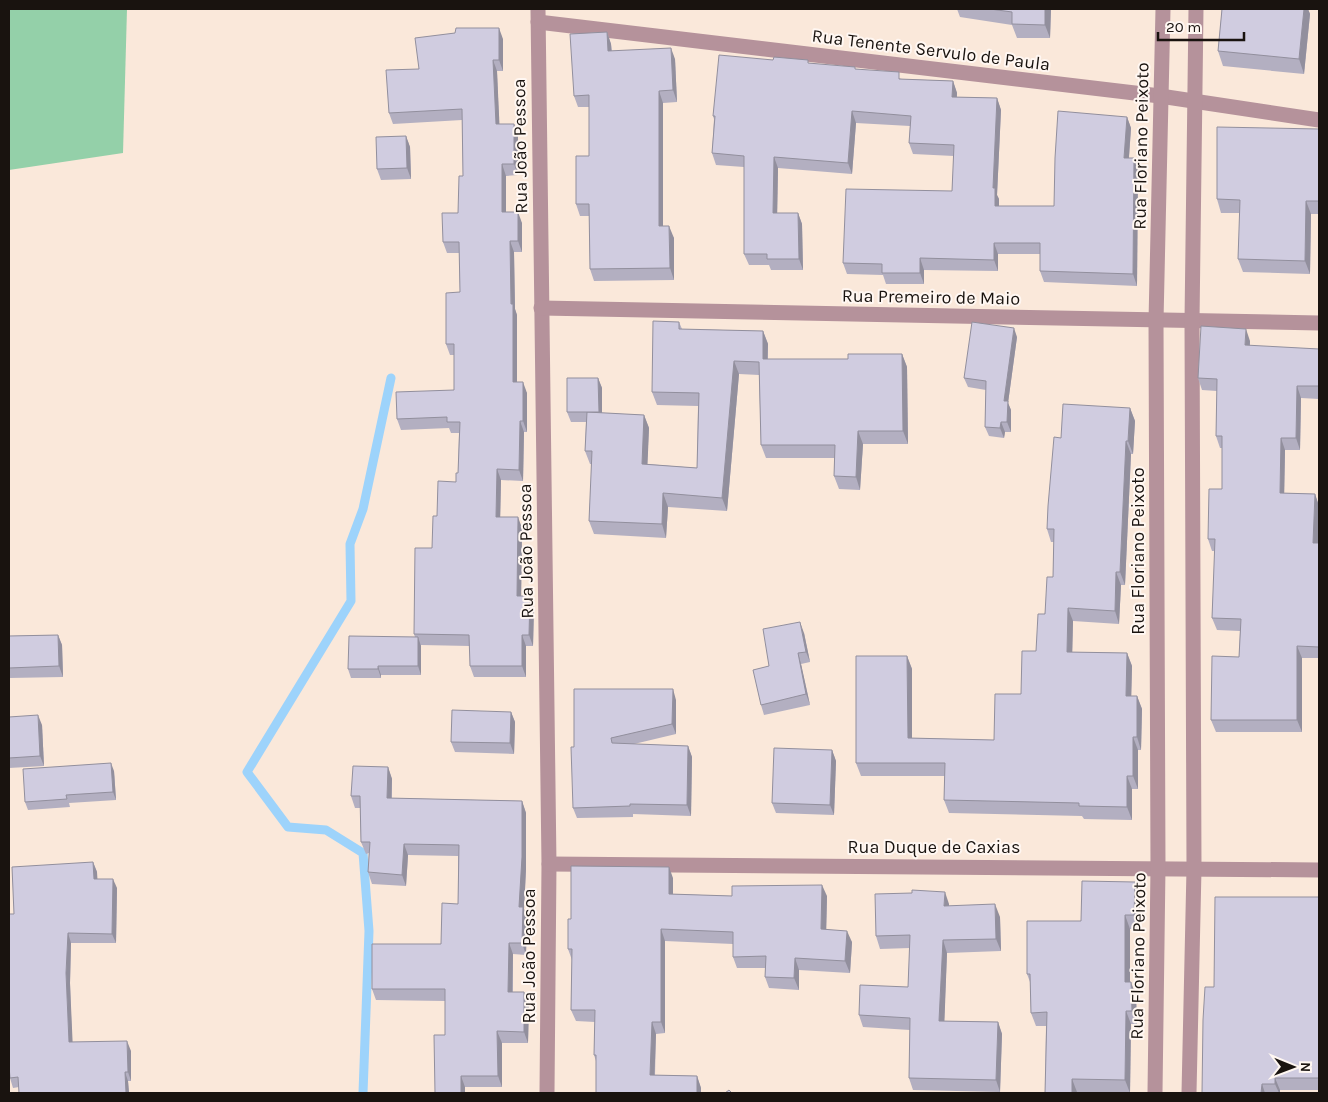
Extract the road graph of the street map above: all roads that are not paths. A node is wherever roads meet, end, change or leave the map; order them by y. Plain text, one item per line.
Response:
1 (1163, 9) edge
2 (1196, 9) edge
3 (538, 16) edge
4 (1160, 96) junction
5 (1194, 102) junction
6 (1319, 120) edge
7 (541, 308) junction
8 (1156, 321) junction
9 (1192, 321) junction
10 (1319, 324) edge
11 (549, 864) junction
12 (1158, 867) junction
13 (1194, 869) junction
14 (1319, 870) edge
15 (547, 1093) edge
16 (1155, 1093) edge
17 (1189, 1093) edge

1 - 4 street, Rua Floriano Peixoto
2 - 5 street
3 - 4 street, Rua Tenente Servulo de Paula
3 - 7 street, Rua João Pessoa
4 - 5 street, Rua Tenente Servulo de Paula
4 - 8 street, Rua Floriano Peixoto
5 - 6 street, Rua Tenente Servulo de Paula
5 - 9 street
7 - 8 street, Rua Premeiro de Maio
7 - 11 street, Rua João Pessoa
8 - 9 street, Rua Premeiro de Maio
8 - 12 street, Rua Floriano Peixoto
9 - 10 street, Rua Premeiro de Maio
9 - 13 street
11 - 12 street, Rua Duque de Caxias
11 - 15 street, Rua João Pessoa
12 - 13 street, Rua Duque de Caxias
12 - 16 street, Rua Floriano Peixoto
13 - 14 street, Rua Duque de Caxias
13 - 17 street

